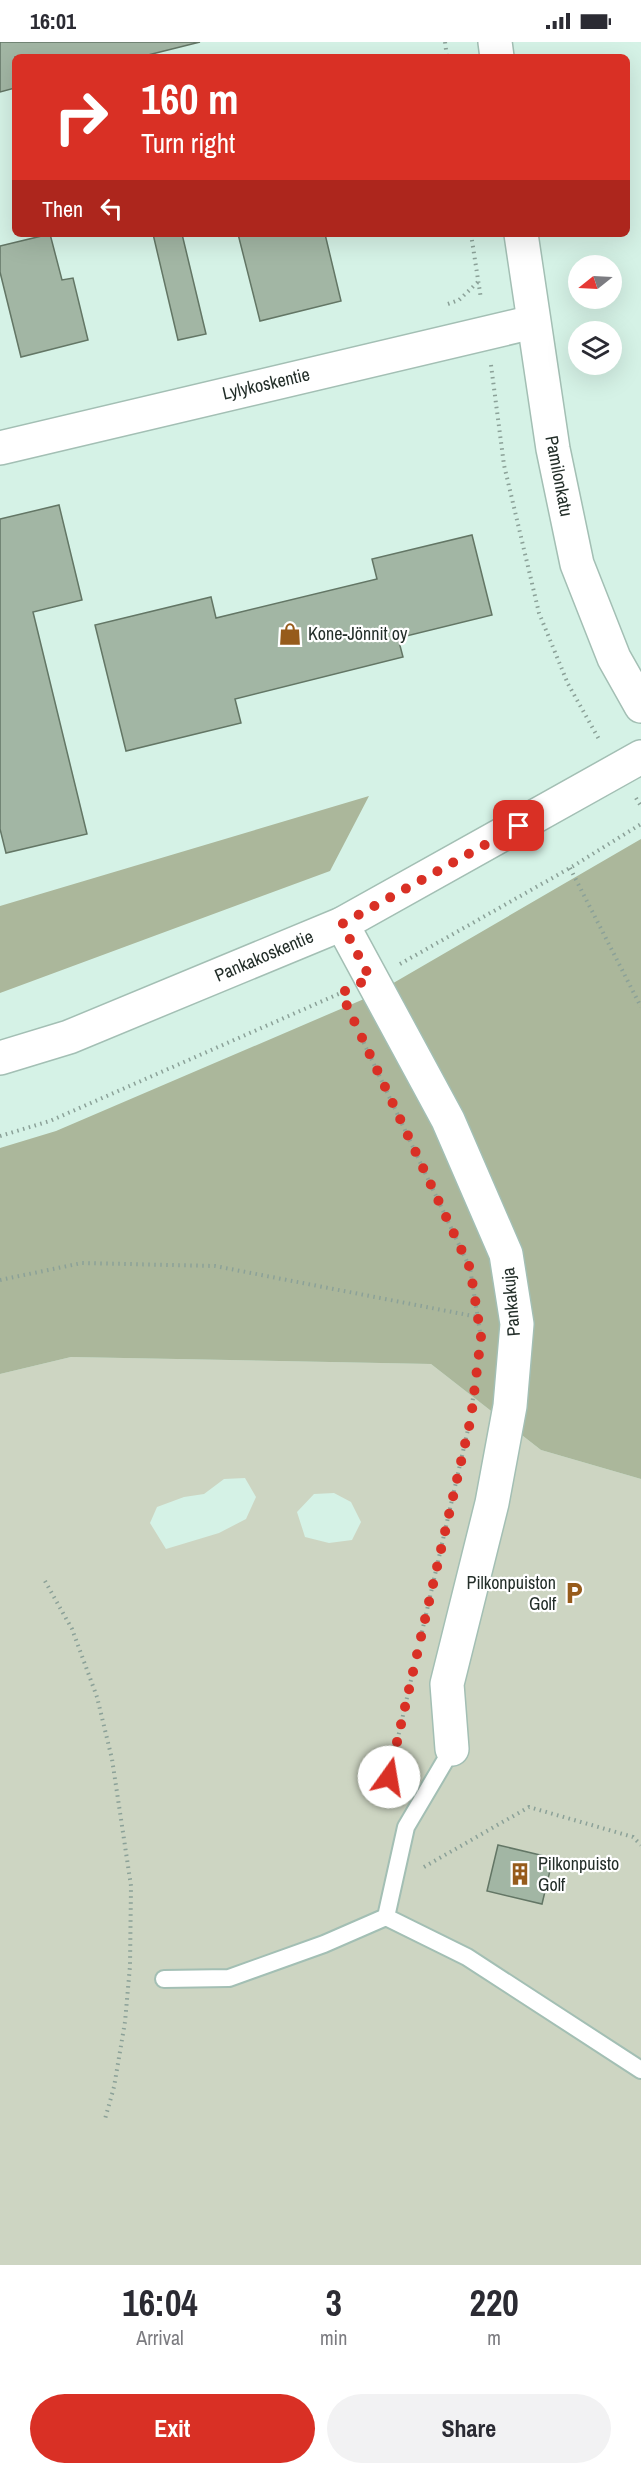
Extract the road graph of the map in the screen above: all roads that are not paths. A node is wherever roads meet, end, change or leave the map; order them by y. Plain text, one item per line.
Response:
1 (521, 237) edge
2 (533, 322) junction
3 (0, 447) edge
4 (641, 706) edge
5 (641, 757) edge
6 (342, 924) junction
7 (0, 1058) edge
8 (452, 1749) joint
9 (386, 1917) junction
10 (164, 1979) dead end
11 (641, 2070) edge

1 - 2 street, Pamilonkatu
2 - 3 street, Lylykoskentie
2 - 4 street, Pamilonkatu
5 - 6 street, Pankakoskentie
6 - 7 street, Pankakoskentie
6 - 8 street, Pankakuja
8 - 9 lane
9 - 10 lane
9 - 11 lane

